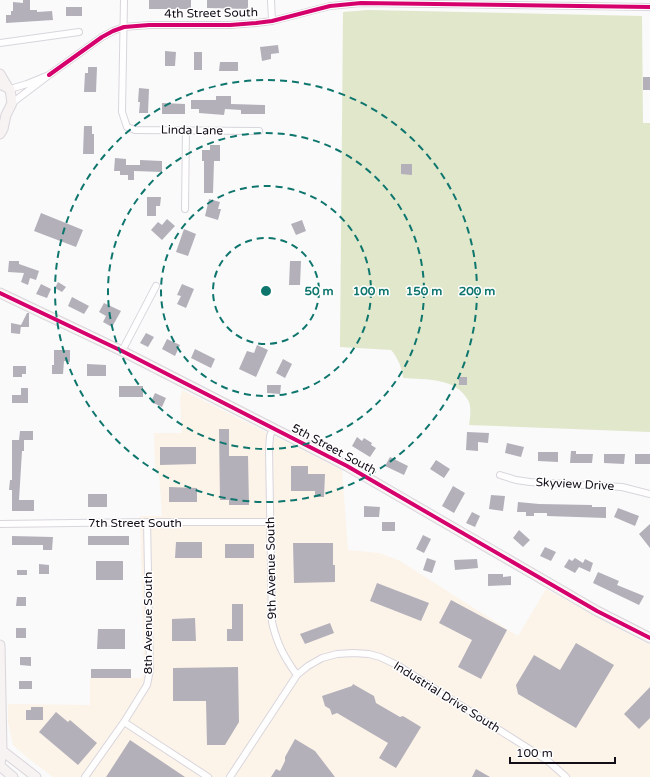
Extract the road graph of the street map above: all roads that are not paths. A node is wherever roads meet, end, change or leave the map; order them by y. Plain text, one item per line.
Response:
1 (124, 0) edge
2 (271, 0) edge
3 (427, 2) edge
4 (650, 7) edge
5 (272, 21) junction
6 (124, 27) junction
7 (79, 32) dead end
8 (0, 43) edge
9 (0, 74) edge
10 (49, 75) junction
11 (6, 86) edge
12 (12, 103) junction
13 (186, 130) junction
14 (259, 131) dead end
15 (0, 134) edge
16 (185, 210) dead end
17 (156, 286) dead end
18 (0, 293) edge
19 (122, 351) junction
20 (273, 428) junction
21 (500, 475) dead end
22 (650, 494) edge
23 (147, 522) junction
24 (270, 522) junction
25 (0, 524) edge
26 (650, 638) edge
27 (0, 645) edge
28 (297, 675) junction
29 (1, 700) edge
30 (124, 722) junction
31 (1, 750) edge
32 (0, 766) edge
33 (13, 777) edge
34 (36, 777) edge
35 (85, 777) edge
36 (208, 777) edge
37 (230, 777) edge
38 (566, 777) edge

1 - 6 street
2 - 5 street
3 - 4 street, 4th Street South
3 - 5 street, 4th Street South
5 - 6 street, 4th Street South
6 - 10 street, 4th Street South
6 - 13 street, Linda Lane
7 - 8 street
9 - 11 street
10 - 11 street, 4th Street South
10 - 12 street, 4th Street South
11 - 12 street
12 - 15 street
13 - 14 street, Linda Lane
13 - 16 street
17 - 19 street
18 - 19 street, 5th Street South
19 - 20 street, 5th Street South
20 - 24 street, 9th Avenue South
20 - 26 street, 5th Street South
21 - 22 street, Skyview Drive
23 - 24 street, 7th Street South
23 - 25 street, 7th Street South
23 - 30 street, 8th Avenue South
24 - 28 street, 9th Avenue South
27 - 29 street
28 - 37 street
28 - 38 street, Industrial Drive South
29 - 31 street
30 - 35 street, 8th Avenue South
30 - 36 street
31 - 32 street
31 - 34 street
32 - 33 street

